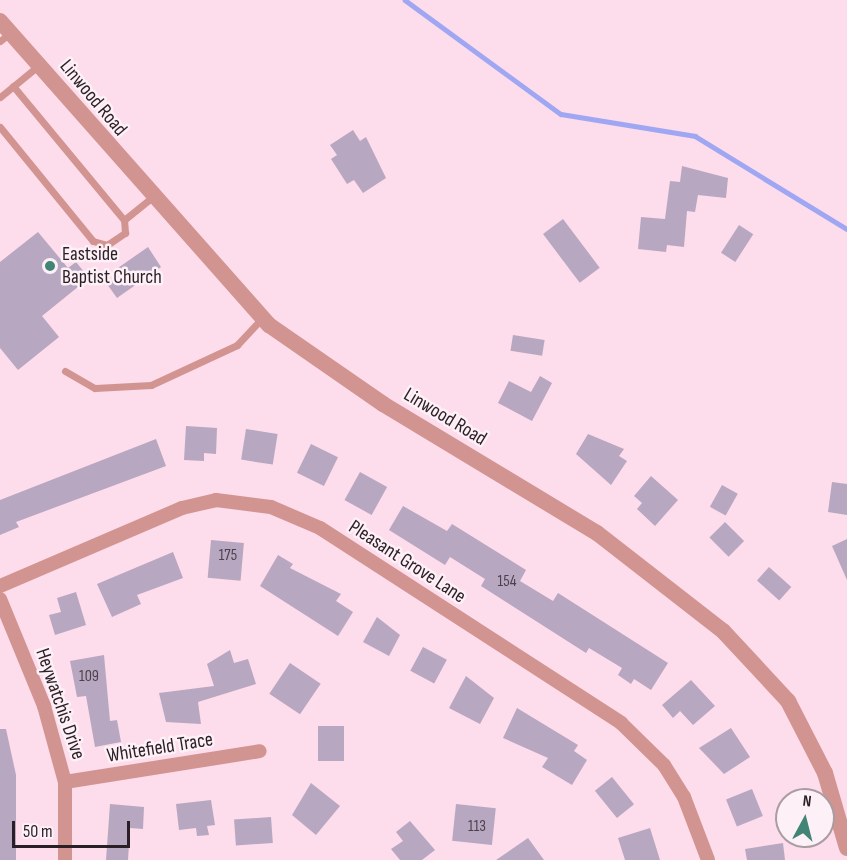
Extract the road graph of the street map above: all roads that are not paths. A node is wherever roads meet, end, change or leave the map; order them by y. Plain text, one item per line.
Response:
1 (3, 31) edge
2 (38, 66) junction
3 (13, 86) junction
4 (0, 97) edge
5 (0, 127) edge
6 (151, 198) junction
7 (124, 220) junction
8 (262, 318) junction
9 (65, 371) dead end
10 (0, 586) edge
11 (0, 599) edge
12 (260, 751) dead end
13 (65, 782) junction
14 (847, 848) edge
15 (65, 860) edge
16 (708, 860) edge

1 - 2 street, Linwood Road
2 - 3 lane
2 - 6 street, Linwood Road
3 - 4 lane
3 - 7 lane
5 - 7 lane
6 - 7 lane
6 - 8 street, Linwood Road
8 - 9 lane
8 - 14 street, Linwood Road
10 - 16 street, Pleasant Grove Lane
11 - 13 street, Heywatchis Drive
12 - 13 street, Whitefield Trace
13 - 15 street, Heywatchis Drive

